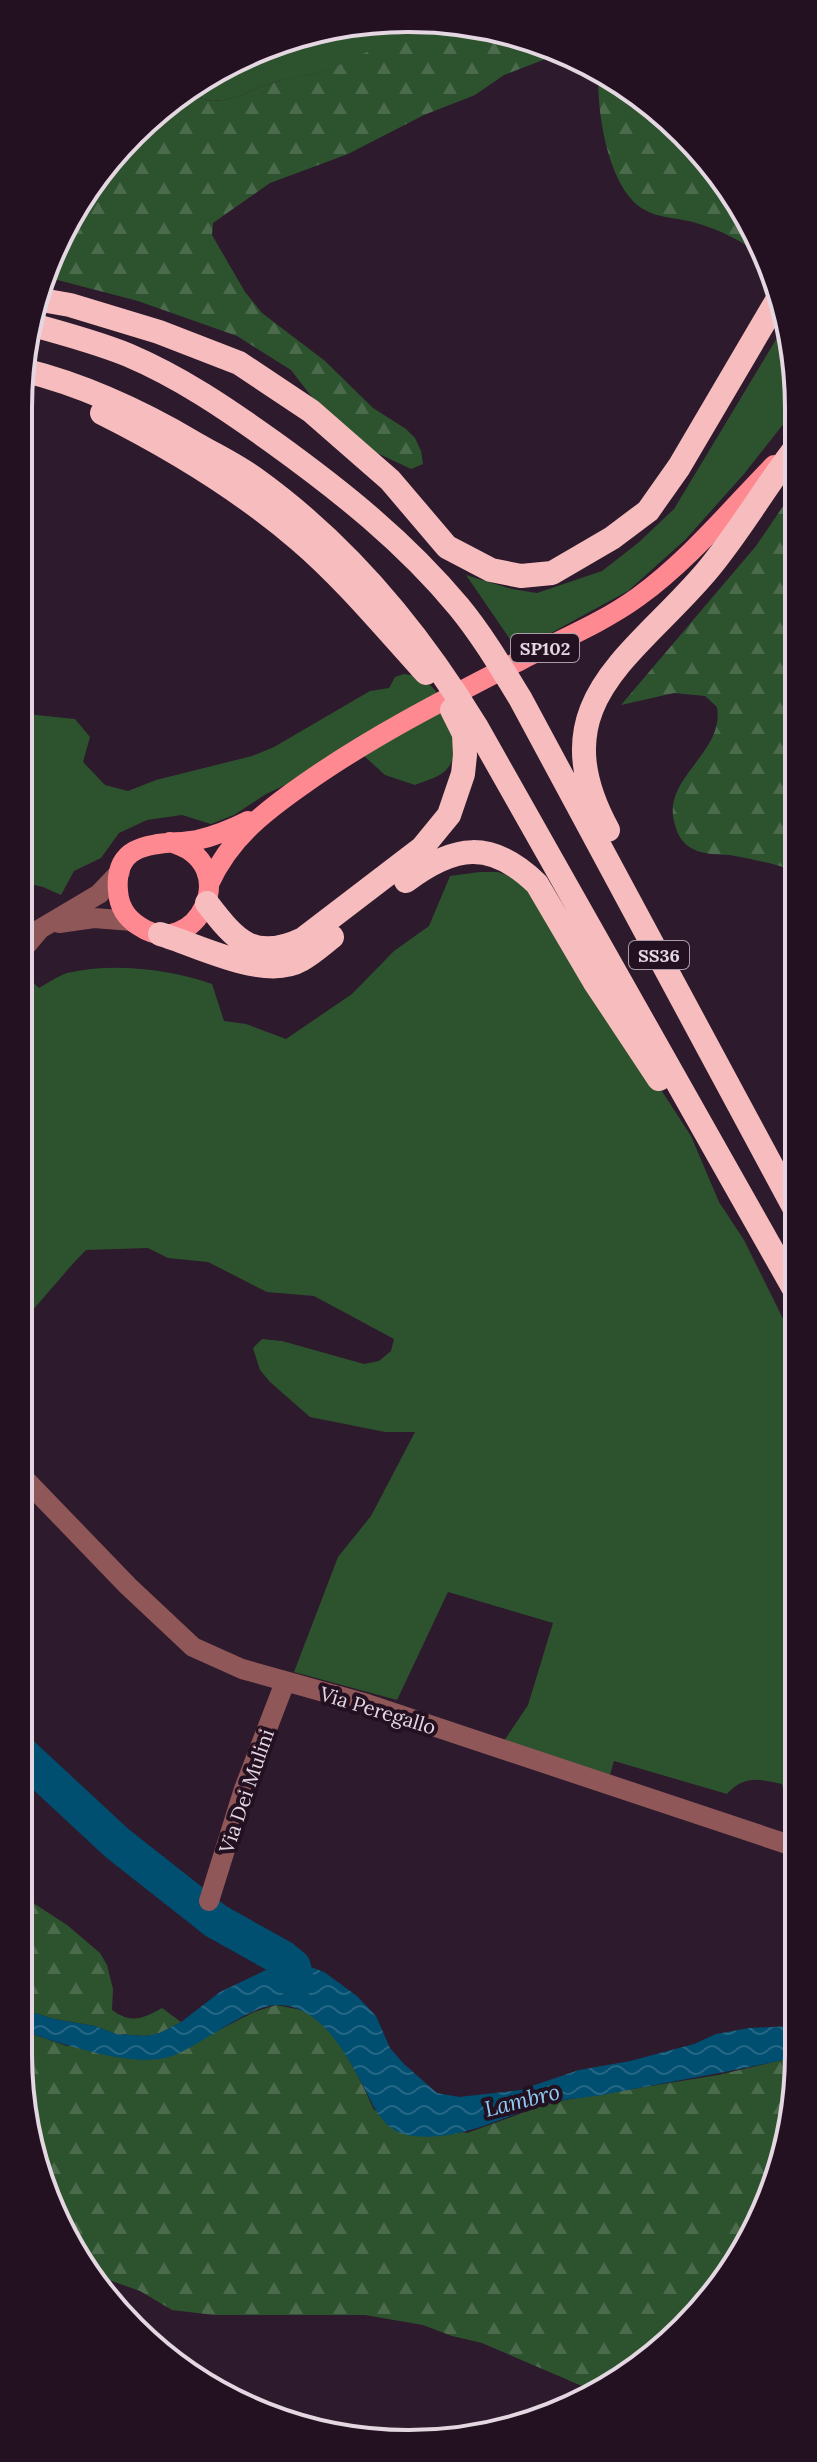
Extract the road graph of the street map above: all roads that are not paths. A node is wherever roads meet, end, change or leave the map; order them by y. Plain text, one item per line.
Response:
1 (48, 301) edge
2 (772, 310) edge
3 (41, 327) edge
4 (34, 374) edge
5 (33, 384) edge
6 (785, 455) edge
7 (785, 460) edge
8 (437, 675) junction
9 (262, 813) junction
10 (170, 842) junction
11 (120, 872) junction
12 (208, 893) junction
13 (132, 921) junction
14 (40, 929) junction
15 (160, 934) junction
16 (32, 938) edge
17 (785, 1170) edge
18 (736, 1187) junction
19 (785, 1191) edge
20 (785, 1273) edge
21 (32, 1487) edge
22 (285, 1682) junction
23 (785, 1843) edge
24 (209, 1901) dead end

1 - 2 highway
3 - 19 highway, SS36
4 - 8 highway, SS36
5 - 8 highway
6 - 9 main road, SP102
7 - 17 highway
8 - 12 highway
8 - 18 highway, SS36
9 - 10 main road, SP102
9 - 12 main road, SP102
10 - 11 main road
10 - 12 main road
11 - 13 main road
11 - 14 street
12 - 15 main road
13 - 14 street
13 - 15 main road
14 - 16 street
15 - 18 highway
18 - 20 highway, SS36
21 - 22 street, Via Peregallo
22 - 23 street, Via Peregallo
22 - 24 street, Via Dei Mulini

